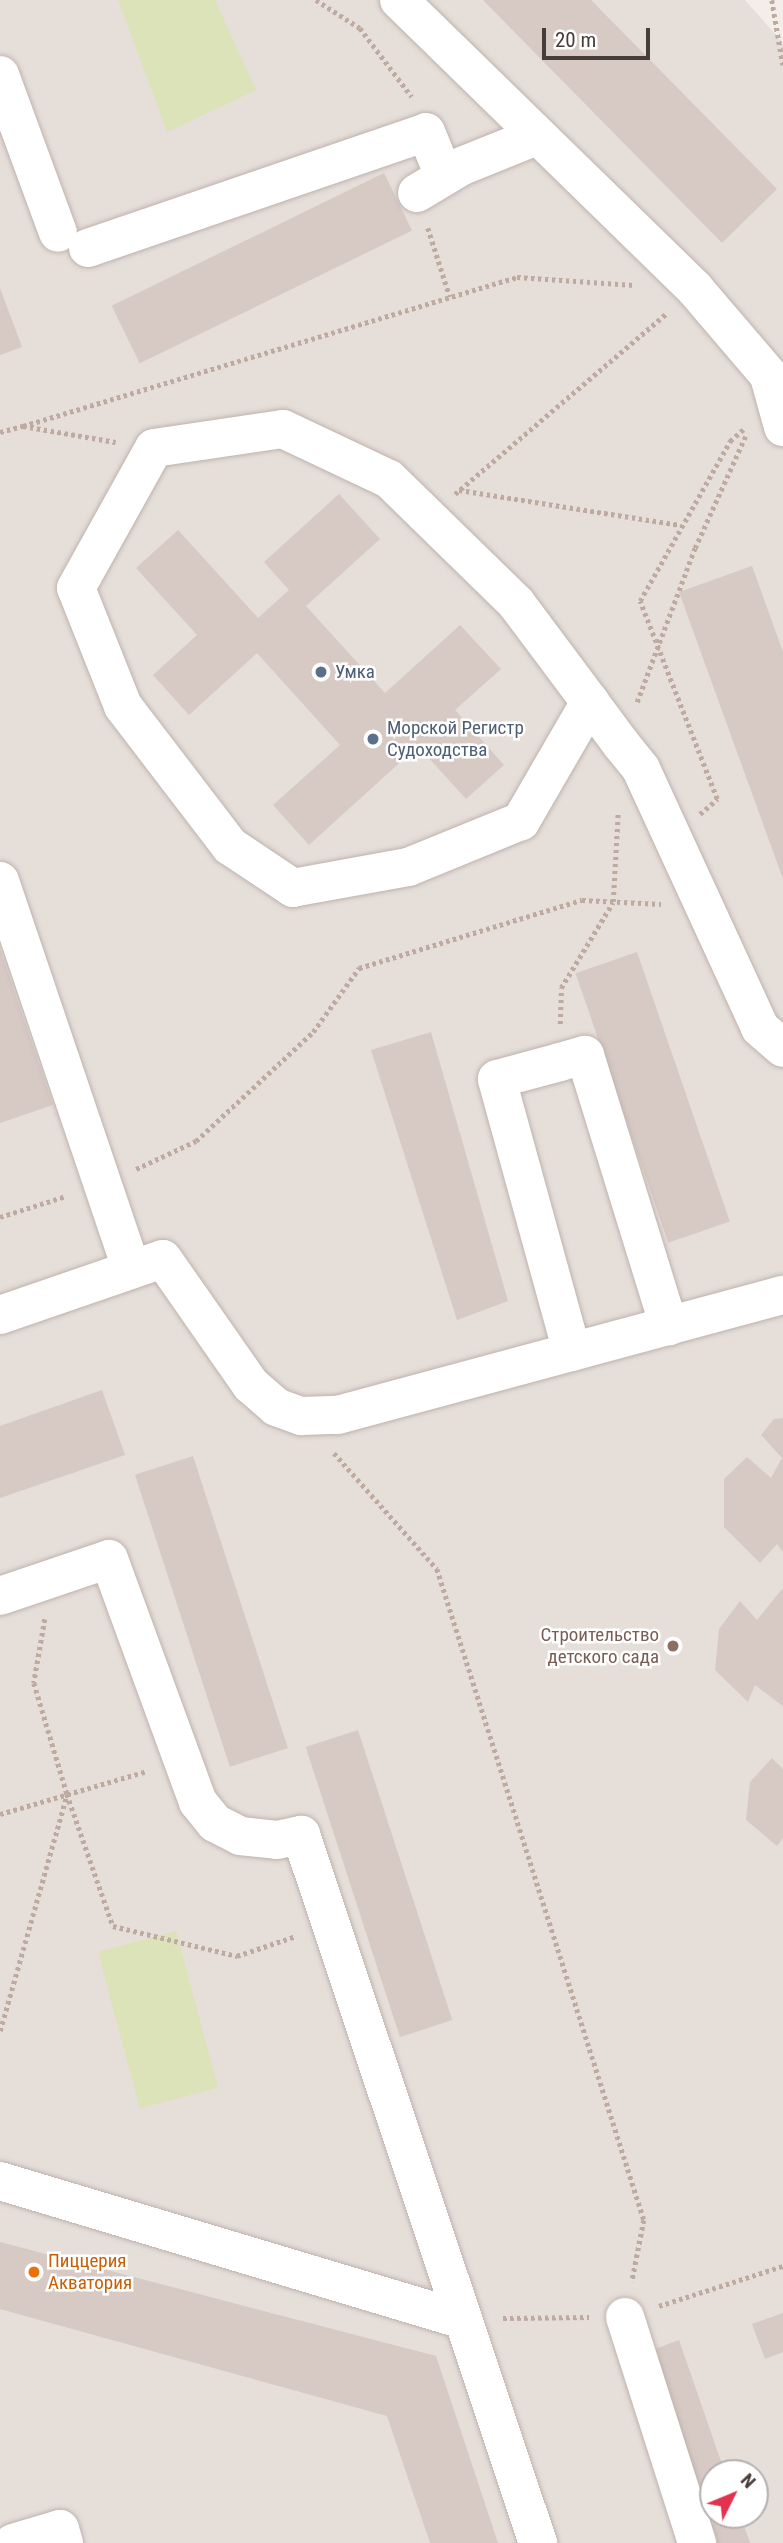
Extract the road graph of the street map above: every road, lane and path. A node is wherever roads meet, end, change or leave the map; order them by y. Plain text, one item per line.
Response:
1 (316, 0) edge
2 (399, 0) edge
3 (772, 0) edge
4 (783, 65) edge
5 (0, 75) edge
6 (418, 104) dead end
7 (534, 137) junction
8 (431, 184) junction
9 (695, 289) junction
10 (450, 297) junction
11 (779, 380) edge
12 (767, 424) edge
13 (23, 426) junction
14 (0, 432) edge
15 (154, 449) junction
16 (460, 490) junction
17 (438, 503) junction
18 (680, 525) junction
19 (590, 702) junction
20 (672, 838) junction
21 (0, 881) edge
22 (704, 907) junction
23 (783, 1048) edge
24 (102, 1185) junction
25 (0, 1217) edge
26 (131, 1269) junction
27 (783, 1294) edge
28 (0, 1315) edge
29 (669, 1326) junction
30 (572, 1352) junction
31 (301, 1416) junction
32 (51, 1579) junction
33 (0, 1596) edge
34 (183, 1760) junction
35 (67, 1794) junction
36 (0, 1814) edge
37 (330, 1925) junction
38 (0, 2031) edge
39 (0, 2181) edge
40 (625, 2317) joint
41 (460, 2319) junction
42 (13, 2543) edge
43 (64, 2543) edge
44 (538, 2543) edge
45 (697, 2543) edge

1 - 6 path
2 - 7 street
3 - 4 path
5 - 8 street
7 - 8 street
7 - 9 street
8 - 10 path
9 - 10 path
9 - 11 street
9 - 16 path
10 - 13 path
11 - 12 street
12 - 18 path
13 - 14 path
13 - 15 path
15 - 17 street
15 - 19 street
16 - 17 path
16 - 17 path
16 - 18 path
17 - 19 street
18 - 20 path
19 - 20 street
20 - 22 street
21 - 24 street
22 - 23 street
22 - 24 path
24 - 25 path
24 - 26 street
26 - 28 street
26 - 31 street
27 - 29 street
29 - 30 street
29 - 30 street
30 - 31 street
31 - 40 path
32 - 33 street
32 - 34 street
32 - 35 path
34 - 35 path
34 - 37 street
35 - 36 path
35 - 37 path
35 - 38 path
37 - 41 street
39 - 41 street
40 - 45 street
41 - 44 street
42 - 43 street

